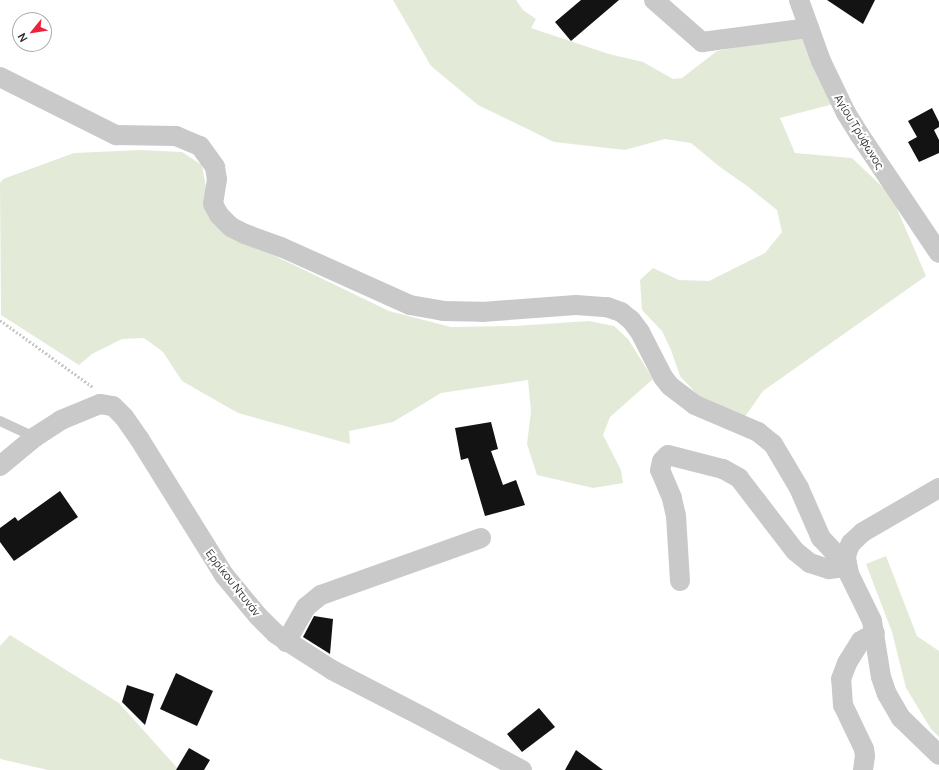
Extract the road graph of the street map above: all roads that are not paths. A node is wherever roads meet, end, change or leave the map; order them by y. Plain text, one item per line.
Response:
1 (654, 0) edge
2 (799, 0) edge
3 (809, 28) junction
4 (0, 77) edge
5 (939, 253) edge
6 (0, 421) edge
7 (35, 437) junction
8 (0, 466) edge
9 (939, 488) edge
10 (481, 538) dead end
11 (847, 564) junction
12 (680, 581) dead end
13 (875, 633) junction
14 (286, 642) junction
15 (939, 755) edge
16 (522, 770) edge
17 (863, 770) edge

1 - 3 street
2 - 3 street, Αγίου Τρύφωνος
3 - 5 street, Αγίου Τρύφωνος
4 - 11 street
6 - 7 lane
7 - 8 street
7 - 14 street, Ερρίκου Ντυνάν
9 - 11 street
10 - 14 street
11 - 12 street
11 - 13 street
13 - 15 street
13 - 17 street
14 - 16 street, Ερρίκου Ντυνάν

